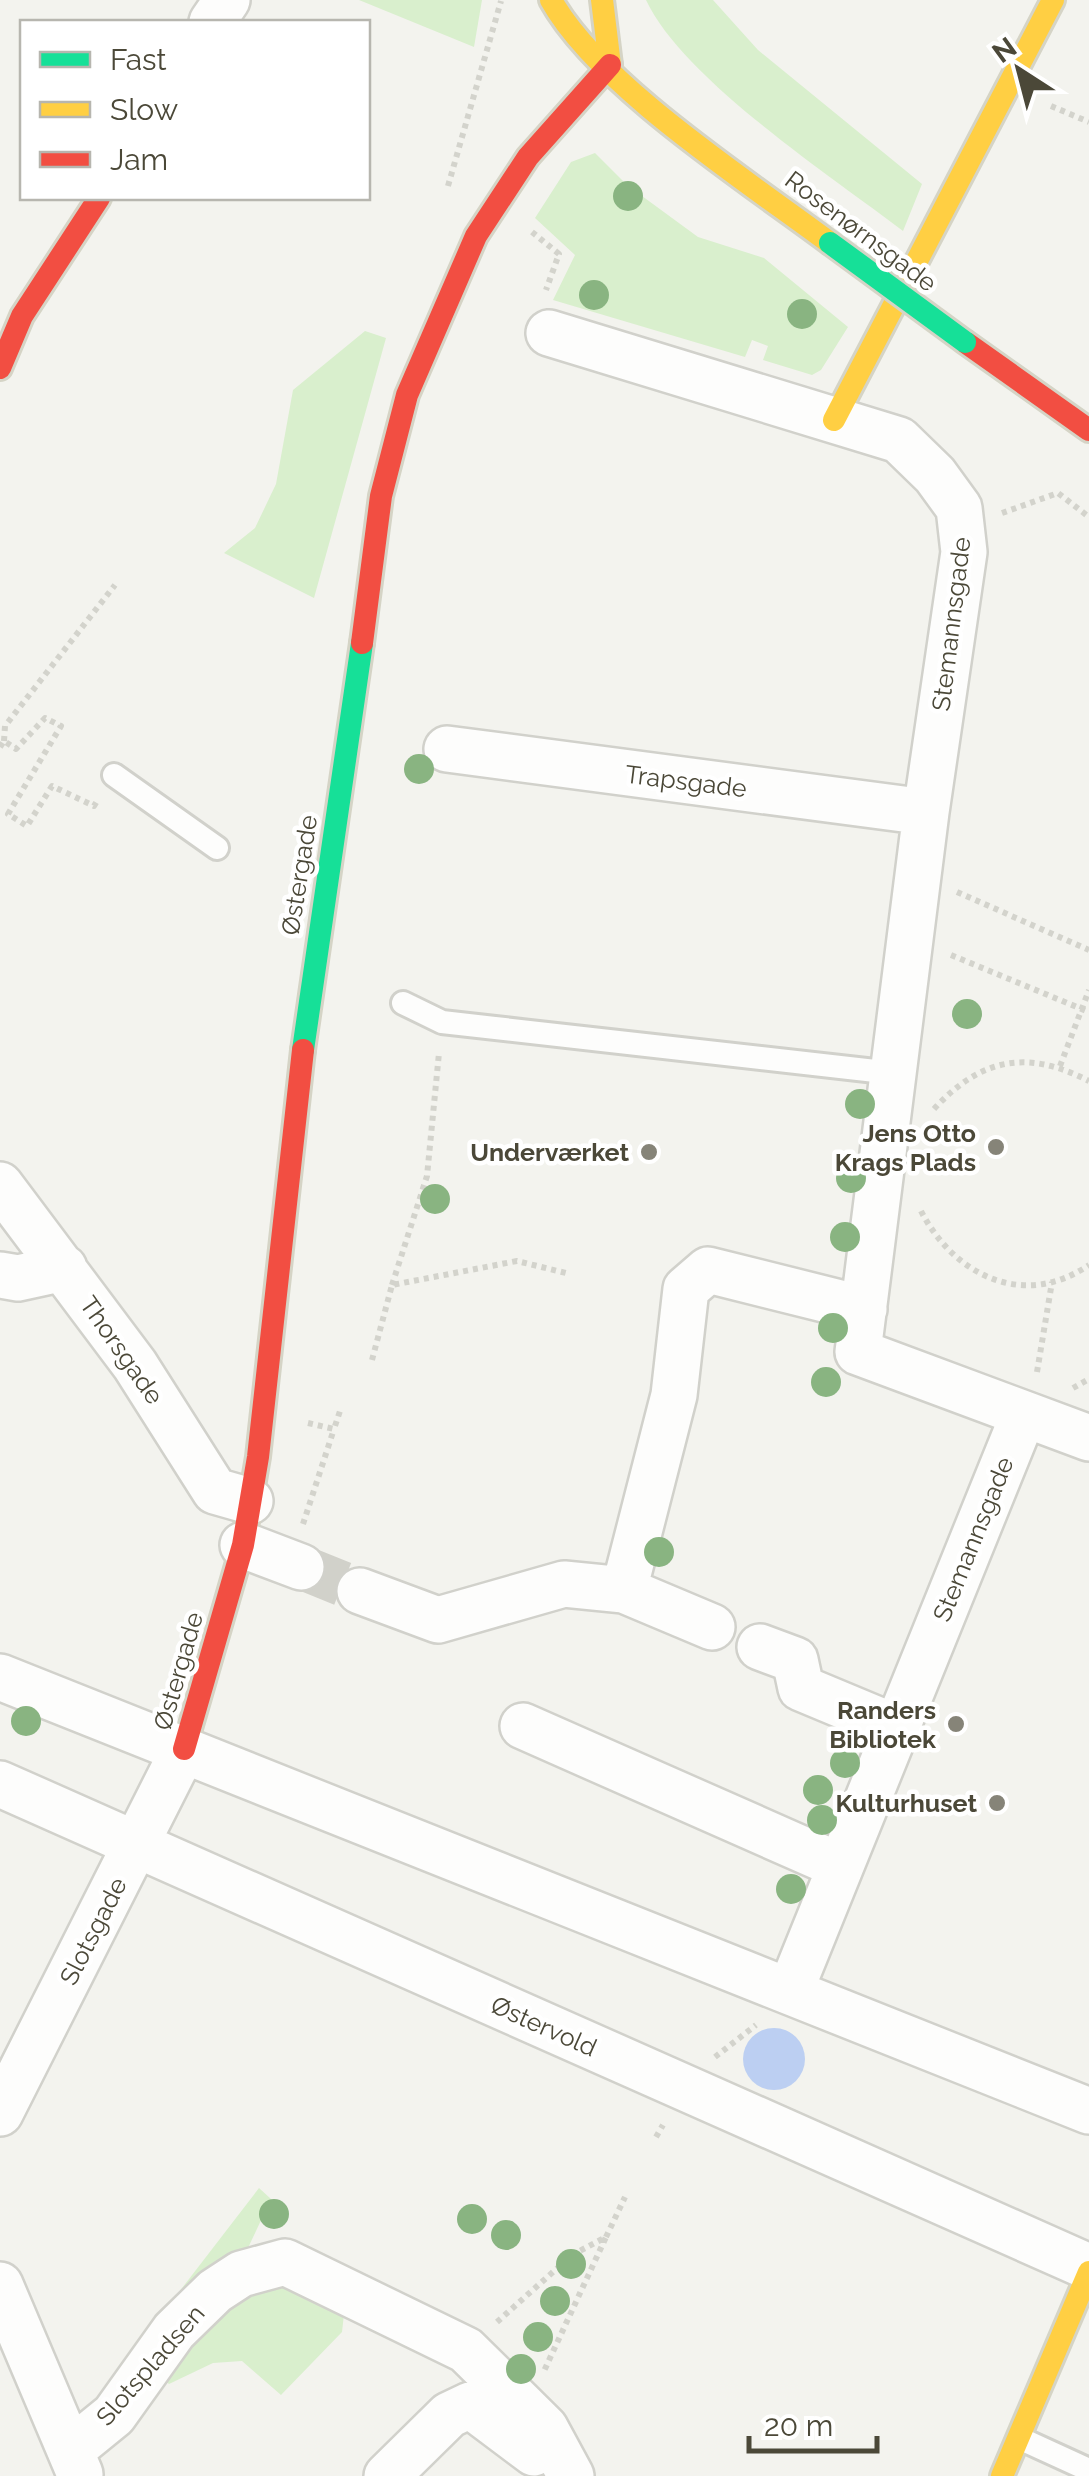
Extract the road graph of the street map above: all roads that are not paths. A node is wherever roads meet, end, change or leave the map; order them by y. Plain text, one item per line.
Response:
1 (551, 0) edge
2 (602, 0) edge
3 (1053, 0) edge
4 (610, 64) junction
5 (97, 200) edge
6 (547, 315) road end
7 (0, 368) edge
8 (834, 420) junction
9 (1089, 430) edge
10 (447, 749) dead end
11 (114, 774) road end
12 (926, 812) junction
13 (217, 848) dead end
14 (403, 1003) dead end
15 (894, 1074) junction
16 (0, 1185) edge
17 (64, 1268) junction
18 (0, 1274) edge
19 (864, 1309) junction
20 (1057, 1427) edge
21 (246, 1523) junction
22 (296, 1565) tunnel mouth
23 (624, 1590) junction
24 (360, 1591) tunnel mouth
25 (712, 1627) dead end
26 (760, 1647) dead end
27 (0, 1678) edge
28 (523, 1726) dead end
29 (897, 1728) junction
30 (184, 1748) junction
31 (0, 1784) edge
32 (136, 1844) junction
33 (840, 1866) junction
34 (791, 1989) junction
35 (5, 2094) edge
36 (1089, 2111) edge
37 (1089, 2270) edge
38 (0, 2285) edge
39 (1020, 2438) junction
40 (76, 2463) edge
41 (1089, 2470) edge
42 (568, 2474) edge
43 (387, 2476) edge
44 (1002, 2476) edge

1 - 4 street, Rosenørnsgade
2 - 4 street
3 - 8 street
4 - 9 street, Rosenørnsgade, bridge
4 - 21 street, Østergade
5 - 7 street
6 - 8 street, Stemannsgade
8 - 12 street, Stemannsgade
10 - 12 street, Trapsgade
11 - 13 lane
12 - 15 street, Stemannsgade
14 - 15 lane
15 - 19 street, Stemannsgade
16 - 17 street, Thorsgade
17 - 18 street
17 - 21 street, Thorsgade
19 - 20 street, Stemannsgade
19 - 23 street
20 - 29 street, Stemannsgade
21 - 22 street, Thorsgade
21 - 30 street, Østergade
23 - 24 street
23 - 25 street
26 - 29 street
27 - 30 street
28 - 33 street
29 - 33 street, Stemannsgade
30 - 32 street, Slotsgade
30 - 34 street
31 - 32 street, Østervold
32 - 35 street, Slotsgade
32 - 37 street, Østervold
33 - 34 street, Stemannsgade
34 - 36 street
37 - 39 street
38 - 40 street
39 - 41 lane
39 - 44 street
40 - 42 street, Slotspladsen
42 - 43 street

